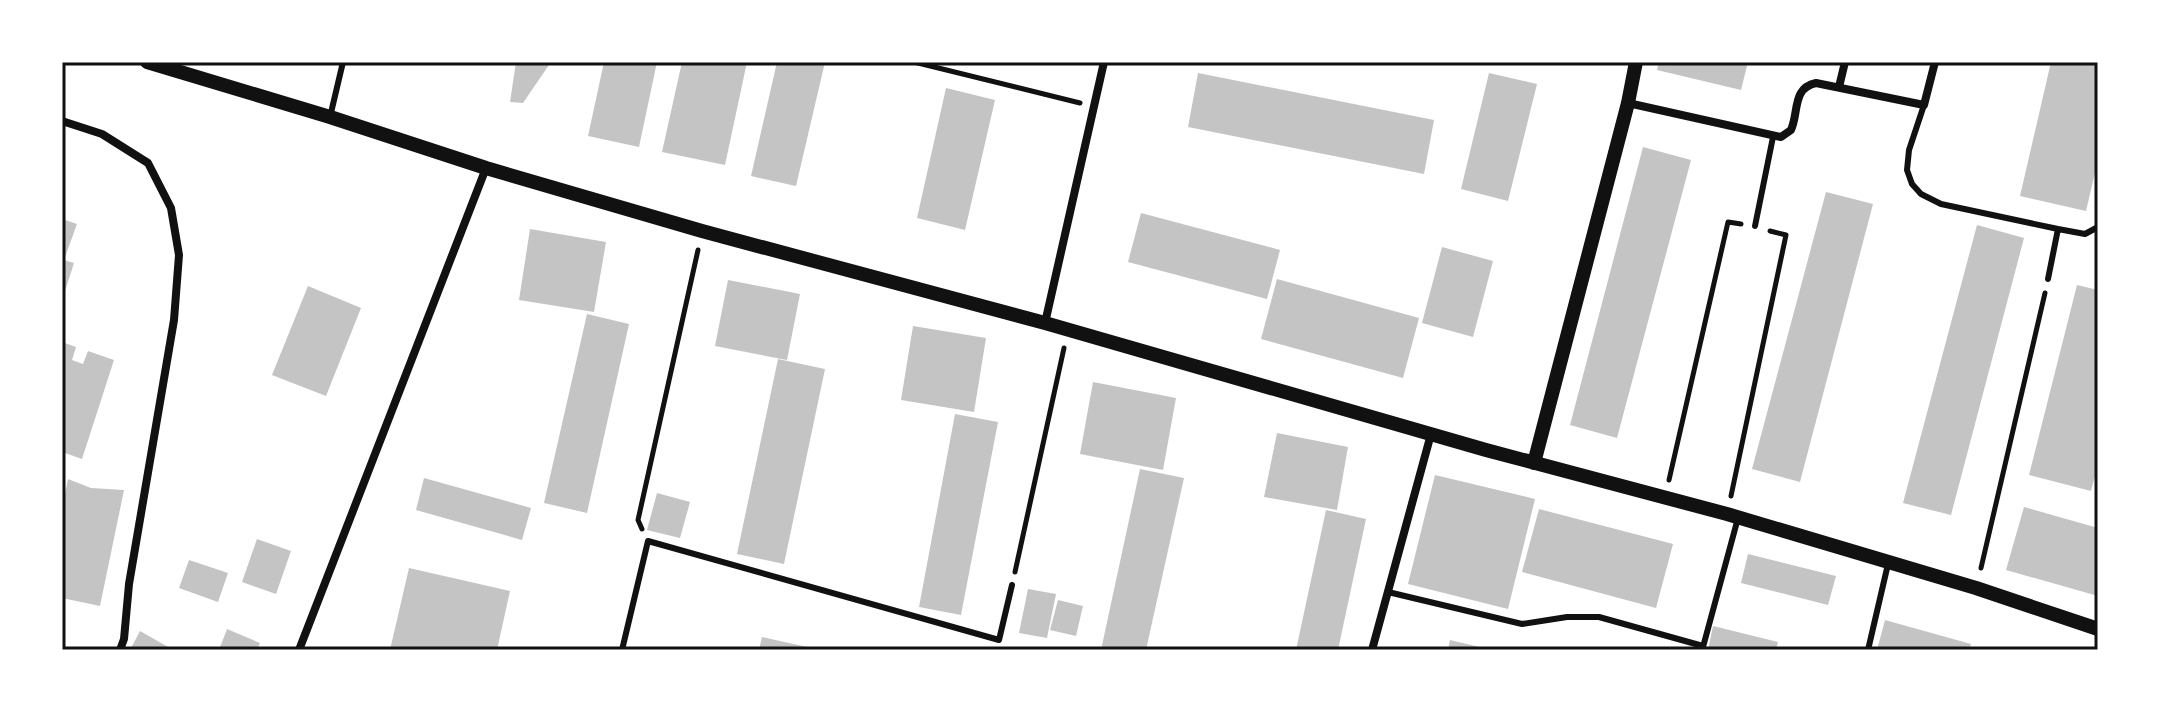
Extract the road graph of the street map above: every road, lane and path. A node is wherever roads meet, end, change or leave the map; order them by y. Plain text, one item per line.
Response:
1 (147, 62) edge
2 (343, 62) edge
3 (914, 62) edge
4 (1104, 62) edge
5 (1636, 62) edge
6 (1845, 62) edge
7 (1935, 62) edge
8 (1839, 87) junction
9 (1628, 103) junction
10 (1924, 105) junction
11 (1095, 107) junction
12 (330, 117) junction
13 (62, 121) edge
14 (1773, 137) junction
15 (486, 168) junction
16 (1755, 226) junction
17 (2098, 227) edge
18 (2058, 229) junction
19 (702, 231) junction
20 (2048, 279) joint
21 (1045, 323) junction
22 (1068, 331) junction
23 (1431, 434) junction
24 (1534, 463) junction
25 (1665, 496) junction
26 (1733, 516) junction
27 (648, 541) junction
28 (1889, 563) junction
29 (1012, 585) joint
30 (1976, 588) junction
31 (1388, 592) junction
32 (2098, 629) edge
33 (1703, 648) edge
34 (120, 650) edge
35 (299, 650) edge
36 (622, 650) edge
37 (1372, 650) edge
38 (1868, 650) edge

1 - 12 street
2 - 12 lane
3 - 11 path
4 - 11 street
5 - 9 street
6 - 8 street
7 - 10 street
8 - 10 street
8 - 14 street
9 - 14 street
9 - 24 street
10 - 18 lane
11 - 21 street
12 - 15 street
13 - 34 street
14 - 16 lane
15 - 19 street
15 - 35 street
16 - 25 path
16 - 26 path
17 - 18 lane
18 - 20 lane
19 - 21 street
19 - 27 path
20 - 30 path
21 - 22 street
22 - 23 street
22 - 29 path
23 - 24 street
23 - 31 street
24 - 25 street
25 - 26 street
26 - 28 street
26 - 33 lane
27 - 29 lane
27 - 36 lane
28 - 30 street
28 - 38 lane
30 - 32 street
31 - 33 lane
31 - 37 street

